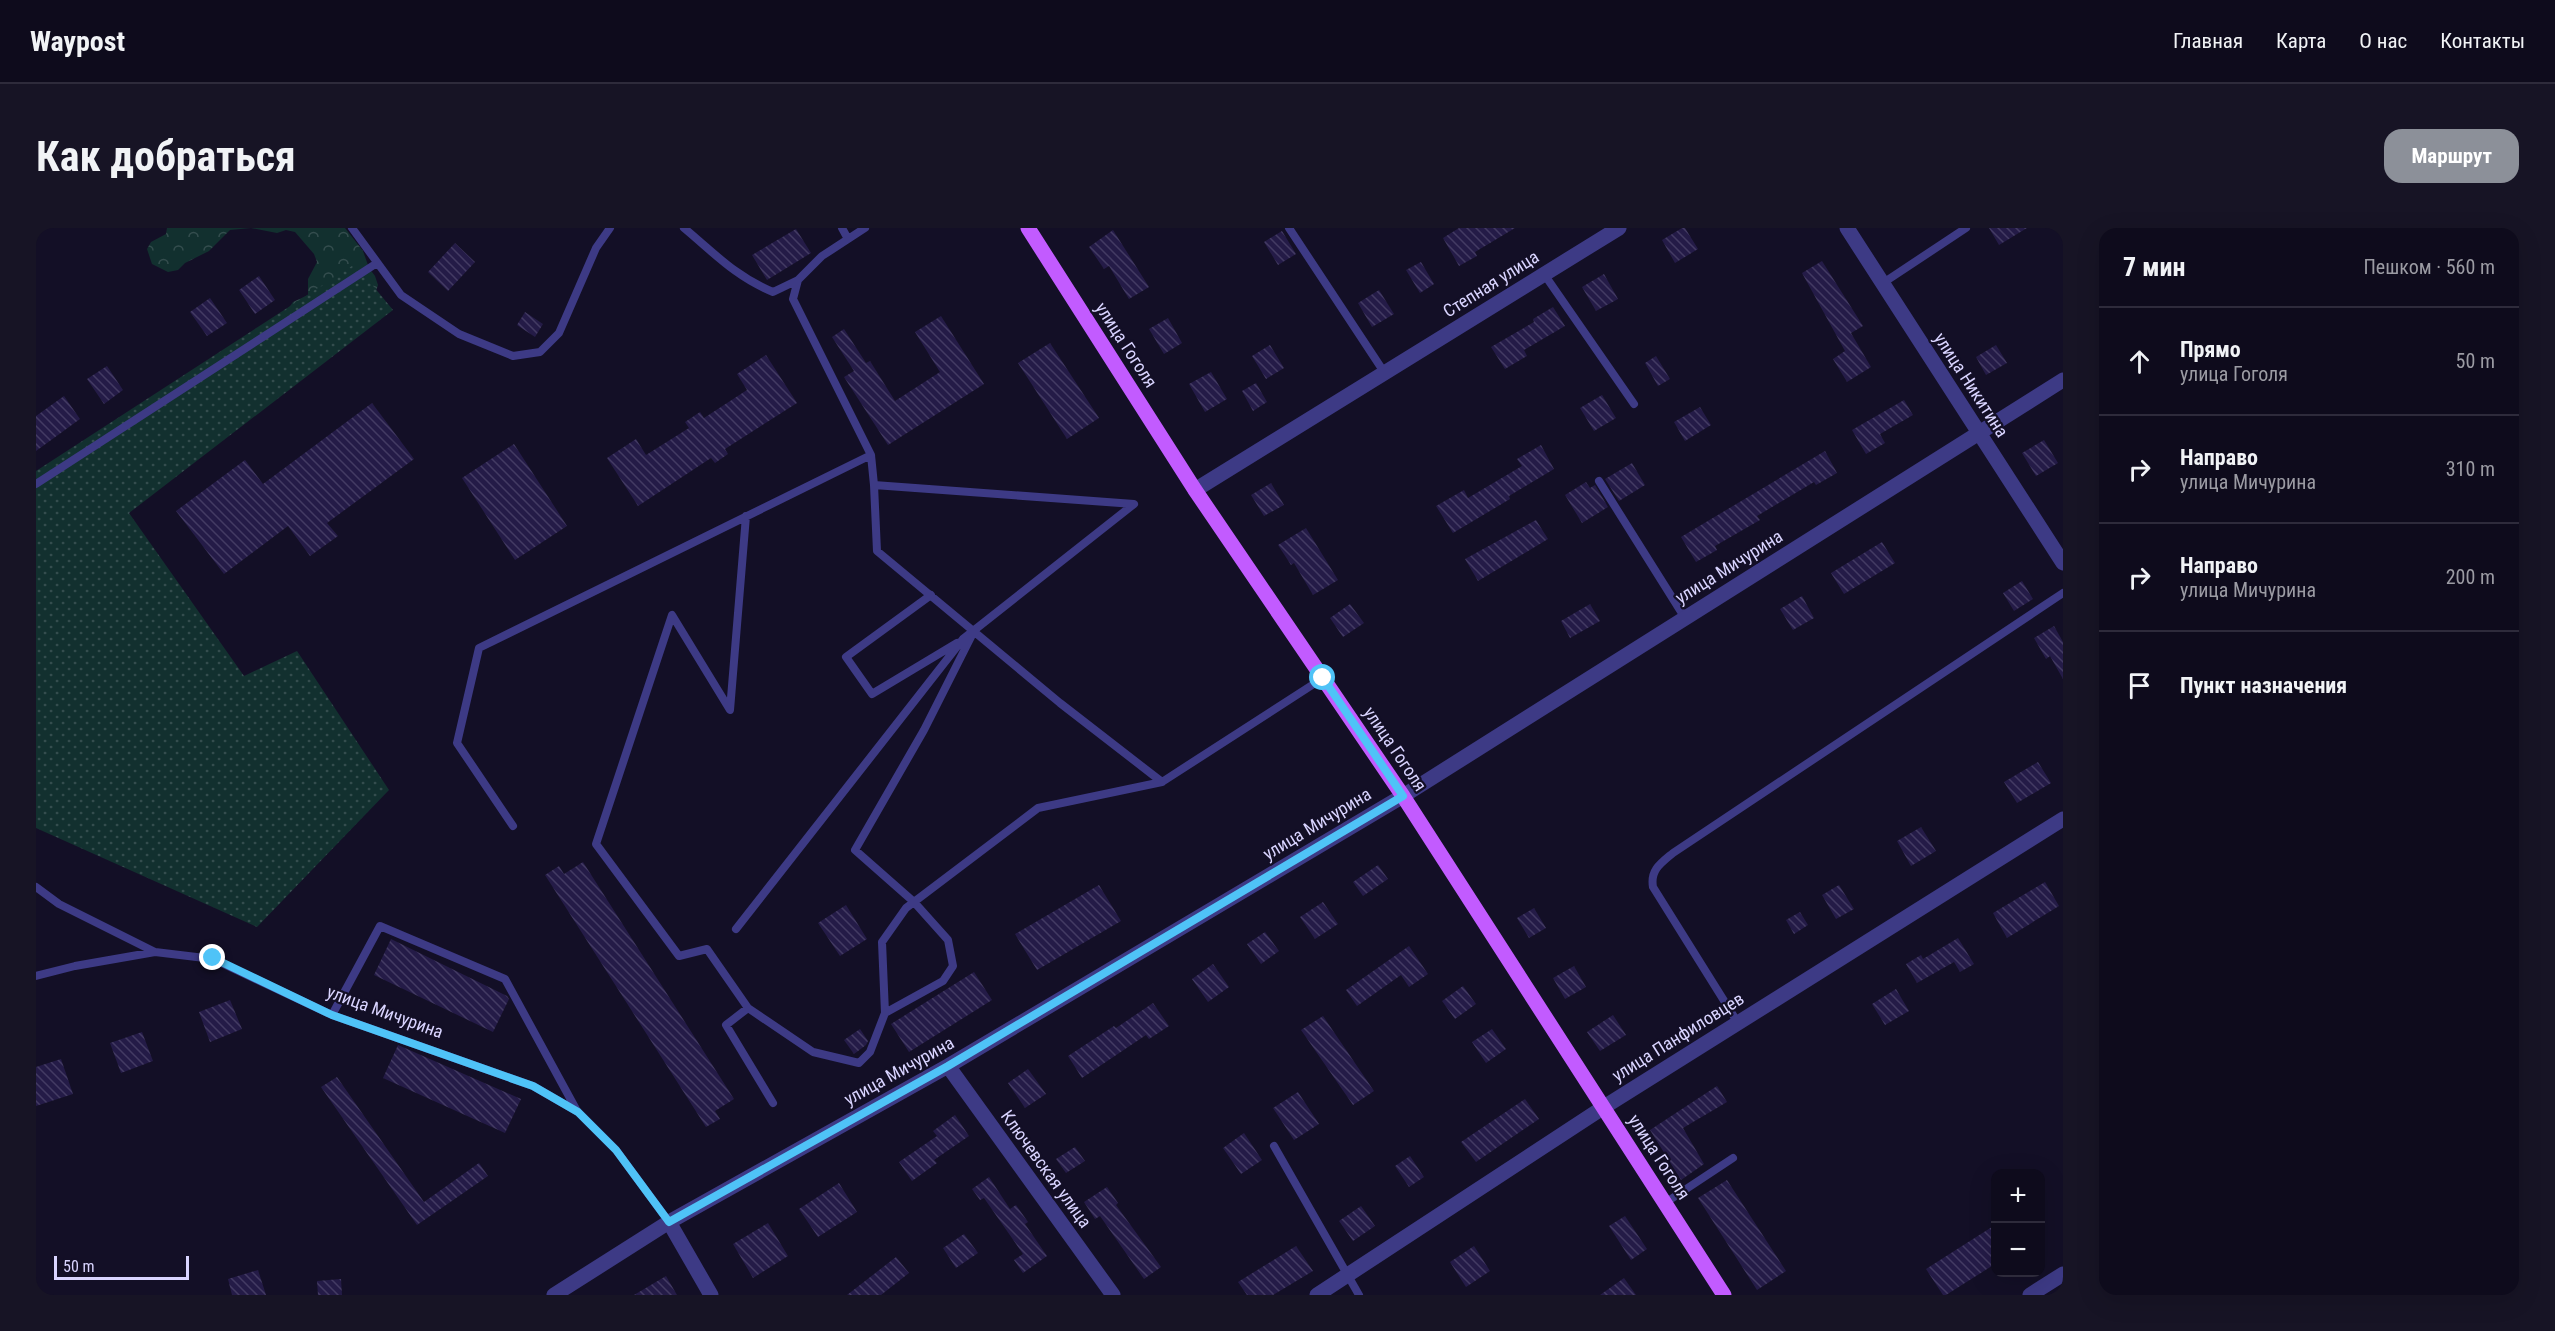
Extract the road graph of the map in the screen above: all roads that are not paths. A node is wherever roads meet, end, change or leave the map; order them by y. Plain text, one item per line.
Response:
1 (352, 228) edge
2 (610, 228) edge
3 (684, 228) edge
4 (842, 228) edge
5 (865, 228) edge
6 (1028, 228) edge
7 (1289, 228) edge
8 (1618, 228) edge
9 (1847, 228) edge
10 (1966, 228) edge
11 (848, 239) junction
12 (377, 263) junction
13 (1544, 274) junction
14 (798, 280) junction
15 (1883, 283) junction
16 (1384, 372) junction
17 (2063, 380) edge
18 (1634, 404) dead end
19 (1979, 432) junction
20 (871, 454) junction
21 (1599, 481) dead end
22 (36, 484) edge
23 (874, 485) junction
24 (1195, 489) junction
25 (746, 516) junction
26 (2063, 562) edge
27 (2063, 593) edge
28 (931, 595) junction
29 (1685, 618) junction
30 (974, 631) junction
31 (963, 639) junction
32 (1323, 678) junction
33 (1162, 782) junction
34 (1403, 796) junction
35 (2063, 819) edge
36 (513, 826) dead end
37 (36, 886) edge
38 (914, 902) junction
39 (736, 929) dead end
40 (155, 952) junction
41 (36, 976) edge
42 (748, 1008) junction
43 (885, 1013) junction
44 (332, 1015) junction
45 (1738, 1023) junction
46 (948, 1066) junction
47 (772, 1104) dead end
48 (1604, 1107) junction
49 (578, 1112) junction
50 (1274, 1146) dead end
51 (1733, 1158) dead end
52 (1665, 1203) junction
53 (669, 1222) junction
54 (2063, 1274) edge
55 (1347, 1275) junction
56 (554, 1295) edge
57 (711, 1295) edge
58 (1113, 1295) edge
59 (1317, 1295) edge
60 (1359, 1295) edge
61 (1724, 1295) edge
62 (2030, 1295) edge

1 - 12 lane
2 - 12 lane
3 - 14 lane
4 - 11 lane
5 - 11 lane
6 - 24 main road, улица Гоголя
7 - 16 lane
8 - 13 street, Степная улица
9 - 15 street, улица Никитина
10 - 15 lane
11 - 14 lane
12 - 22 lane
13 - 16 street, Степная улица
13 - 18 lane
14 - 20 lane
15 - 19 street, улица Никитина
16 - 24 street, Степная улица
17 - 19 street, улица Мичурина
19 - 26 street, улица Никитина
19 - 29 street, улица Мичурина
20 - 23 lane
20 - 25 lane
21 - 29 lane
23 - 28 lane
23 - 30 lane
24 - 32 main road, улица Гоголя
25 - 36 lane
25 - 42 lane
27 - 45 lane
28 - 30 lane
28 - 31 lane
29 - 34 street, улица Мичурина
30 - 31 lane
30 - 33 lane
30 - 38 lane
31 - 39 lane
32 - 33 lane
32 - 34 main road, улица Гоголя
33 - 38 lane
34 - 46 street, улица Мичурина
34 - 48 main road, улица Гоголя
35 - 45 street, улица Панфиловцев
37 - 40 lane
38 - 43 lane
38 - 43 lane
40 - 41 lane, улица Мичурина
40 - 44 lane, улица Мичурина
42 - 43 lane
42 - 47 lane
44 - 49 lane, улица Мичурина
44 - 49 lane
45 - 48 street, улица Панфиловцев
46 - 53 street, улица Мичурина
46 - 58 street, Ключевская улица
48 - 52 main road, улица Гоголя
48 - 55 street, улица Панфиловцев
49 - 53 lane, улица Мичурина
50 - 55 lane
51 - 52 lane
52 - 61 main road, улица Гоголя
53 - 56 street, улица Мичурина
53 - 57 street
54 - 62 street
55 - 59 street, улица Панфиловцев
55 - 60 lane

